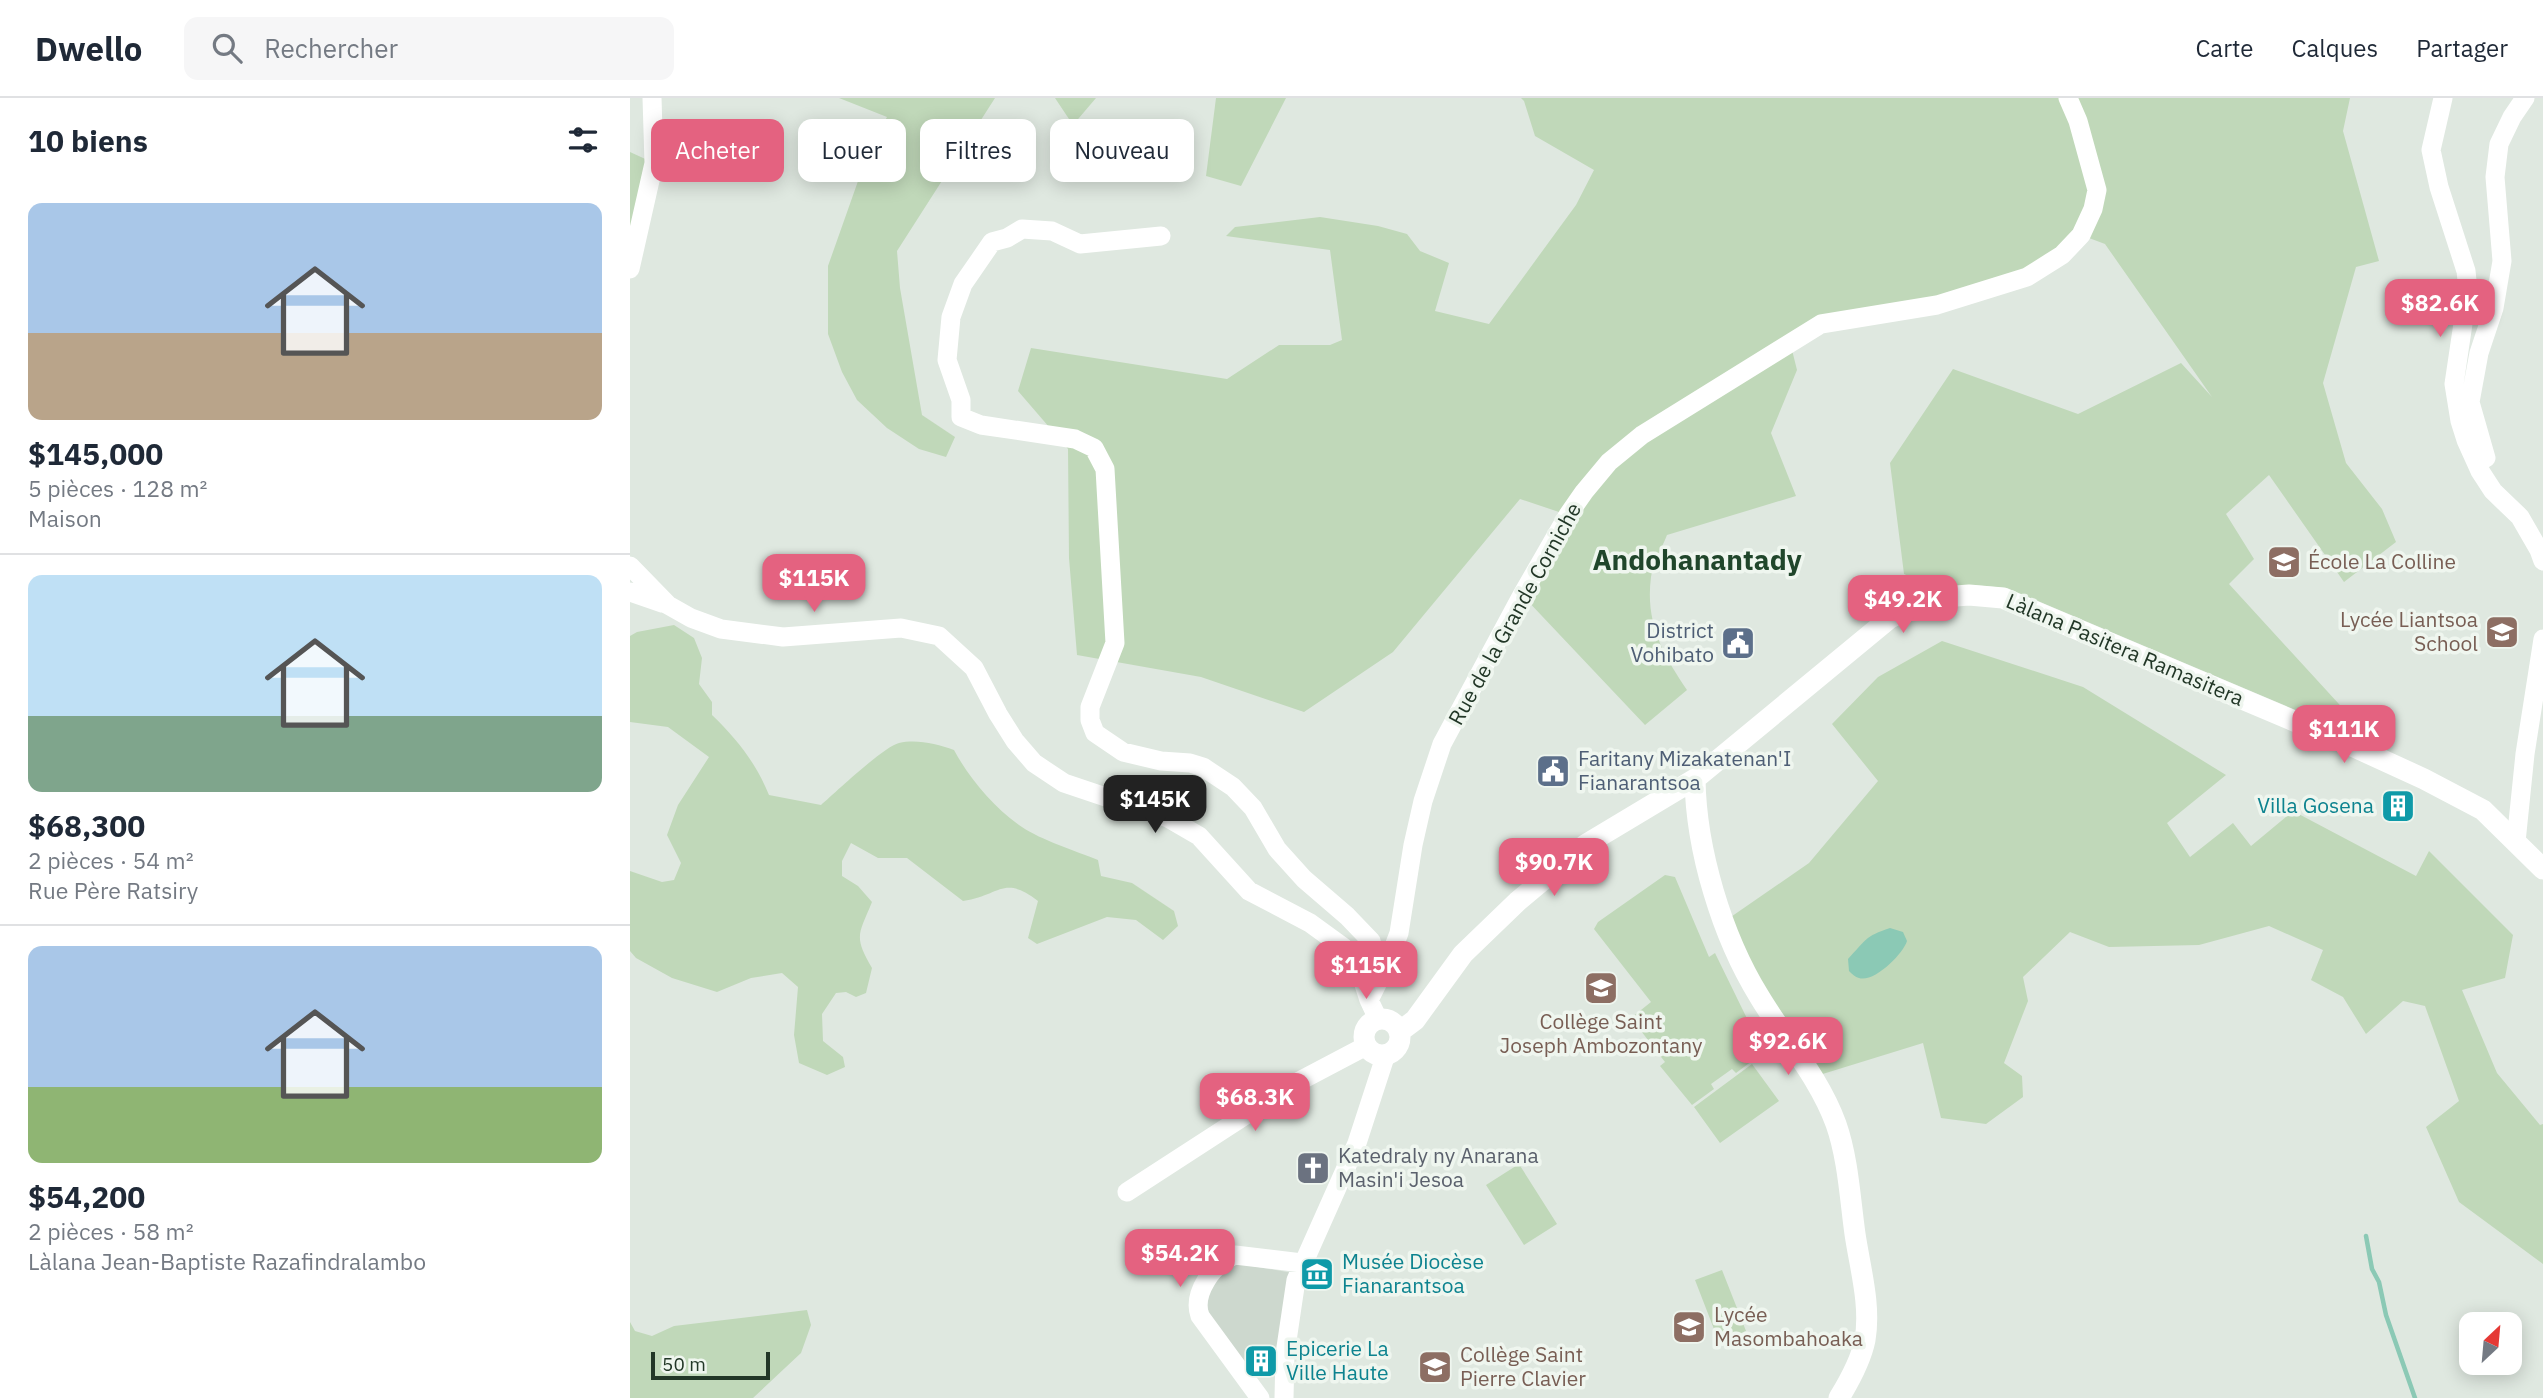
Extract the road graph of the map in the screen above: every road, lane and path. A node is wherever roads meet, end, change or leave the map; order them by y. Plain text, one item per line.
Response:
1 (652, 98) edge
2 (2068, 98) edge
3 (2444, 98) edge
4 (2525, 98) edge
5 (1161, 236) dead end
6 (630, 269) edge
7 (2492, 489) junction
8 (2543, 561) edge
9 (630, 566) edge
10 (630, 592) edge
11 (668, 606) junction
12 (2543, 639) edge
13 (1695, 779) junction
14 (2516, 842) junction
15 (2543, 869) edge
16 (1380, 979) junction
17 (1374, 1009) junction
18 (1399, 1032) junction
19 (1376, 1050) junction
20 (1127, 1192) dead end
21 (1301, 1263) junction
22 (1260, 1398) edge
23 (1284, 1398) edge
24 (1839, 1398) edge

1 - 6 street
2 - 16 street, Rue de la Grande Corniche
3 - 7 street
4 - 7 street
5 - 16 street
7 - 8 street
9 - 11 street
10 - 11 street
11 - 17 street
12 - 14 street
13 - 14 street, Làlana Pasitera Ramasitera
13 - 18 street, Làlana Pasitera Ramasitera
13 - 24 street
14 - 15 street, Làlana Pasitera Ramasitera
16 - 17 street, Rue de la Grande Corniche
17 - 18 street
17 - 19 street
18 - 19 street, Làlana Pasitera Ramasitera
19 - 20 street
19 - 21 street
21 - 22 street
21 - 23 street

